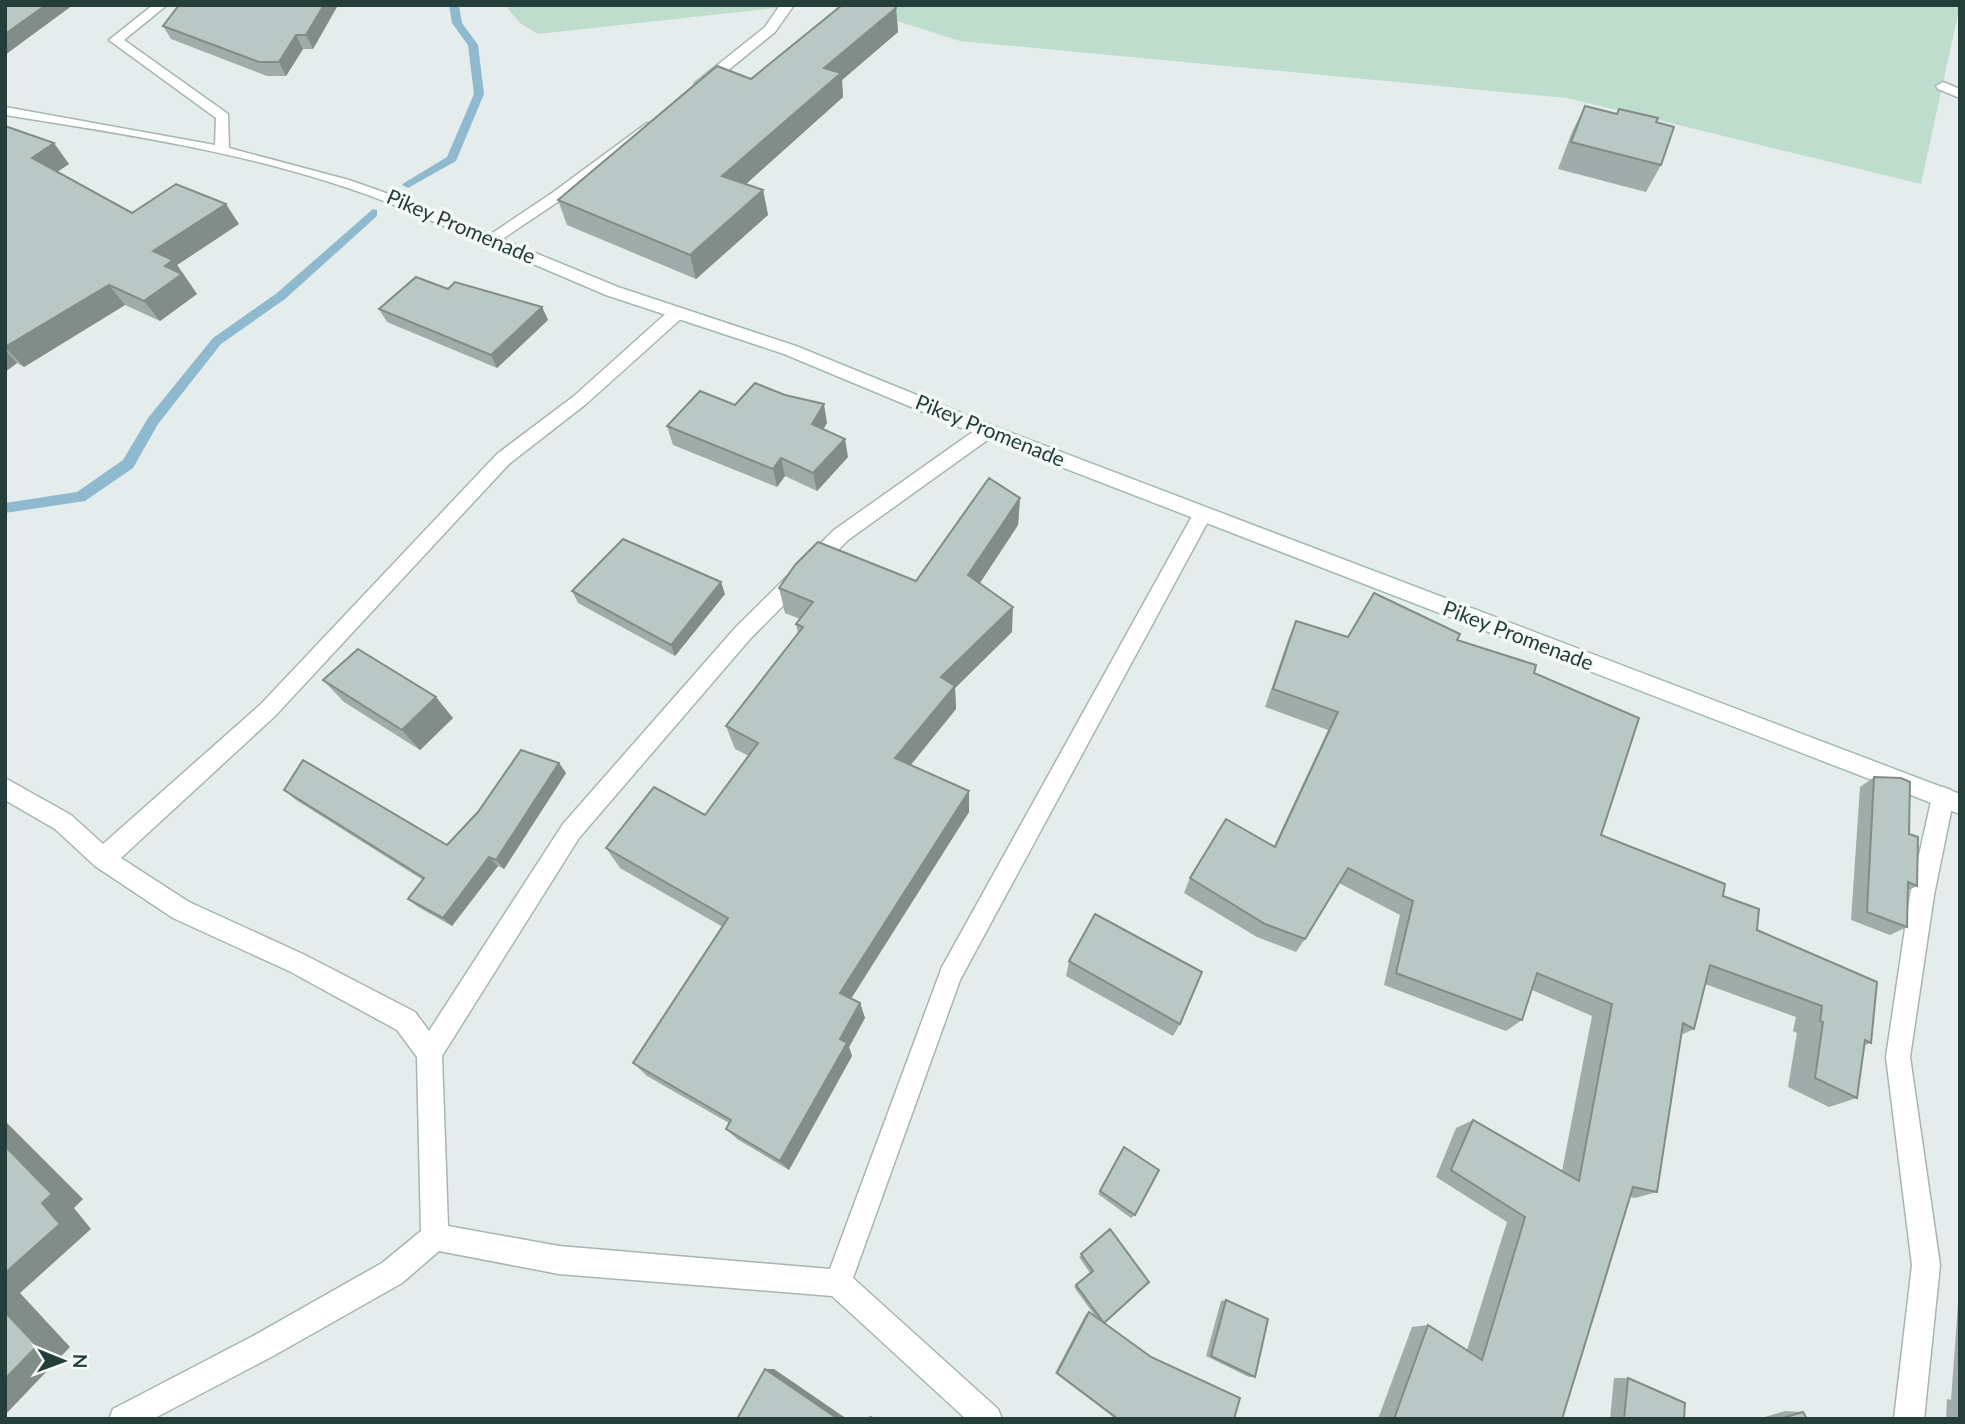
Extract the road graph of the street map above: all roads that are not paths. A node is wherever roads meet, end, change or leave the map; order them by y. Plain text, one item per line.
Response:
1 (161, 5) edge
2 (788, 5) edge
3 (1943, 86) dead end
4 (1960, 94) edge
5 (685, 98) edge
6 (5, 111) edge
7 (664, 114) edge
8 (222, 149) junction
9 (493, 239) junction
10 (677, 313) junction
11 (987, 431) junction
12 (1203, 514) junction
13 (5, 788) edge
14 (1951, 800) edge
15 (103, 859) junction
16 (429, 1054) junction
17 (435, 1237) junction
18 (838, 1283) junction
19 (123, 1419) edge
20 (988, 1419) edge
21 (1909, 1419) edge

1 - 8 street
2 - 5 street
3 - 4 street
6 - 8 street, Pikey Promenade
7 - 9 street
8 - 9 street, Pikey Promenade
9 - 10 street, Pikey Promenade
10 - 11 street, Pikey Promenade
10 - 15 street
11 - 12 street, Pikey Promenade
11 - 16 street
12 - 14 street, Pikey Promenade
12 - 18 street
13 - 15 street
14 - 21 street
15 - 16 street
16 - 17 street
17 - 18 street
17 - 19 street
18 - 20 street

